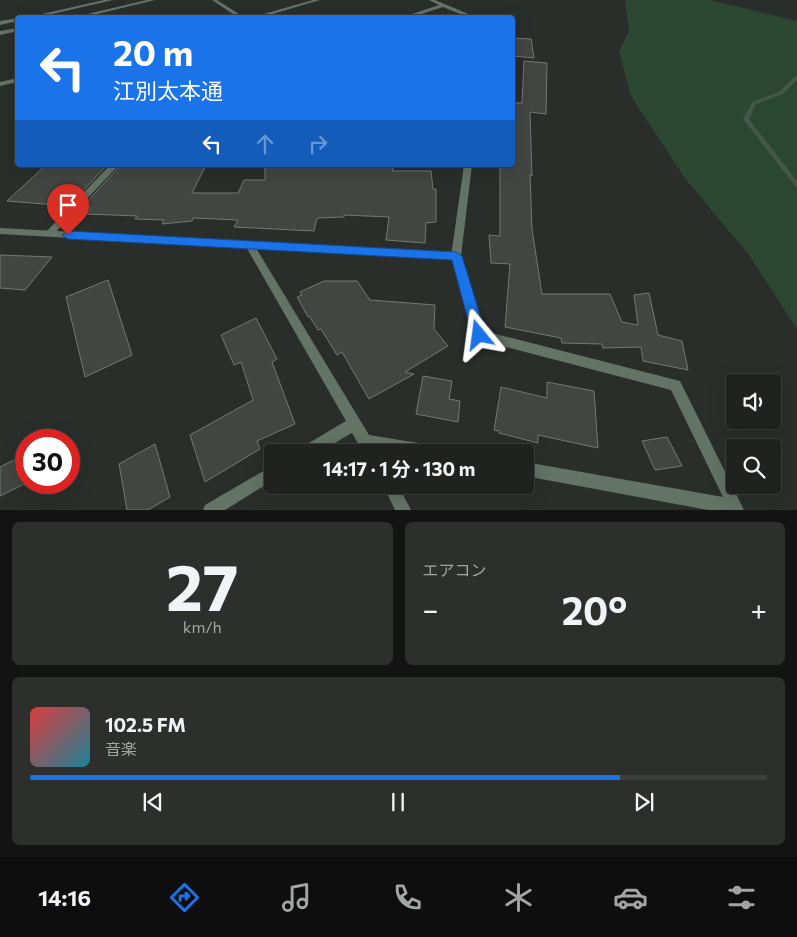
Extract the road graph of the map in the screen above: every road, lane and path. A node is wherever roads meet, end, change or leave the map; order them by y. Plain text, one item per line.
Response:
1 (111, 0) edge
2 (153, 0) edge
3 (214, 0) edge
4 (318, 0) edge
5 (431, 0) edge
6 (443, 4) junction
7 (40, 15) edge
8 (86, 15) edge
9 (238, 15) edge
10 (263, 15) edge
11 (411, 15) edge
12 (469, 15) edge
13 (15, 20) edge
14 (0, 23) edge
15 (15, 30) edge
16 (0, 33) edge
17 (15, 81) edge
18 (0, 84) edge
19 (113, 167) edge
20 (468, 167) edge
21 (0, 231) edge
22 (49, 234) junction
23 (250, 245) junction
24 (456, 256) junction
25 (354, 424) junction
26 (320, 444) edge
27 (366, 444) edge
28 (534, 471) edge
29 (264, 478) edge
30 (395, 494) edge
31 (737, 508) edge
32 (210, 510) edge
33 (404, 510) edge

1 - 7 street
2 - 8 street
3 - 9 street
4 - 10 street
5 - 6 street
6 - 11 street
6 - 12 street
13 - 14 street
15 - 16 street
17 - 18 street
19 - 22 street
20 - 24 street
21 - 22 street
22 - 23 street
23 - 24 street
23 - 25 street
24 - 31 street
25 - 26 street
25 - 27 street
28 - 31 street
29 - 32 street
30 - 33 street

